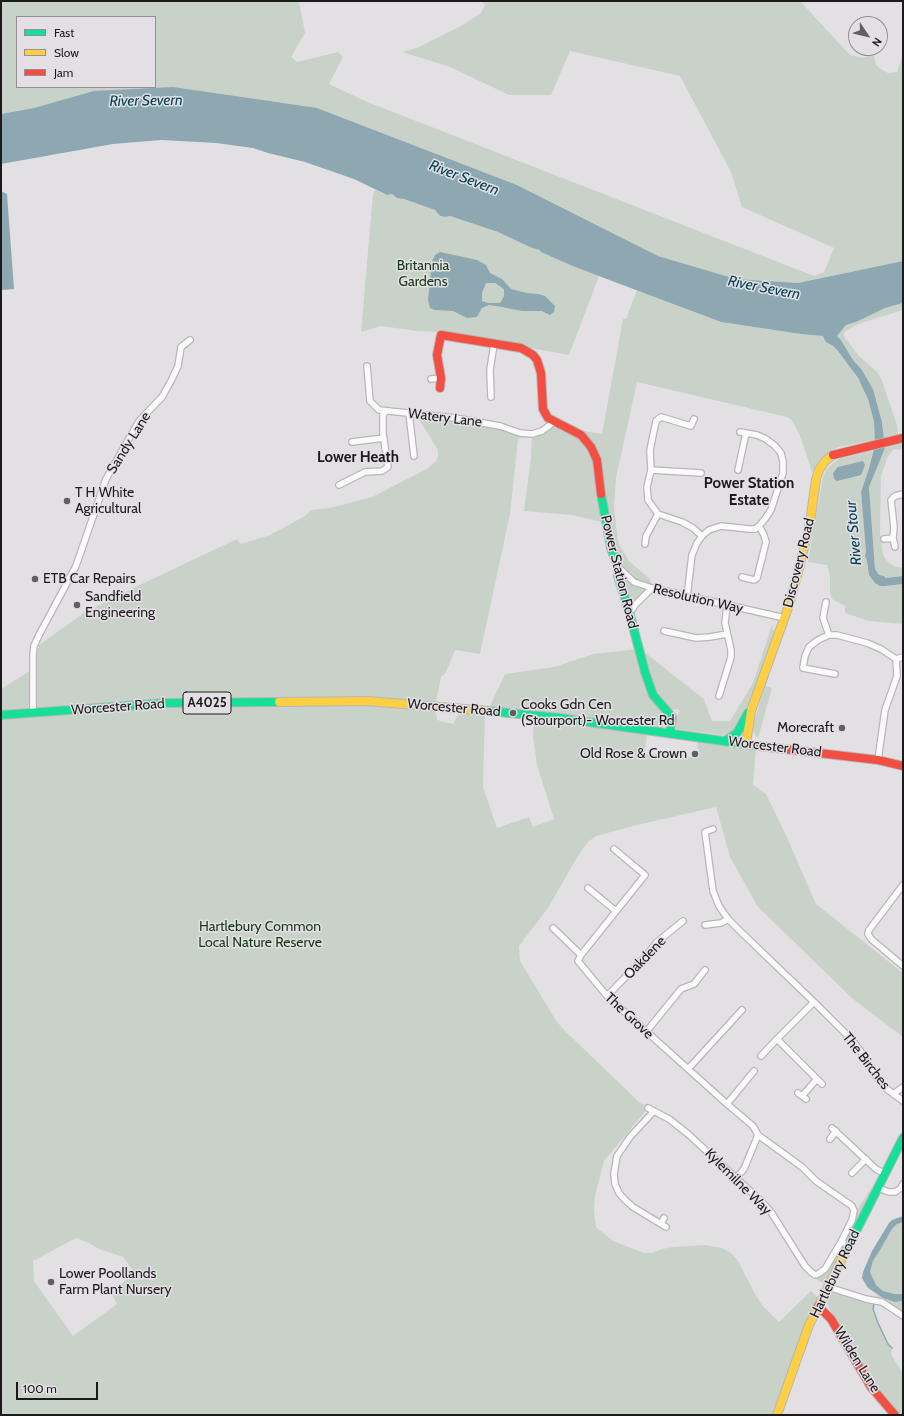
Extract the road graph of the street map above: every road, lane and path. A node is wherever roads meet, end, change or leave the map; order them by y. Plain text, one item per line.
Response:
1 (190, 340) dead end
2 (494, 344) junction
3 (367, 366) dead end
4 (441, 378) junction
5 (431, 379) dead end
6 (440, 388) dead end
7 (491, 397) dead end
8 (386, 411) junction
9 (410, 413) junction
10 (694, 419) dead end
11 (554, 422) junction
12 (384, 438) junction
13 (903, 438) edge
14 (352, 442) dead end
15 (414, 456) dead end
16 (651, 470) junction
17 (738, 470) dead end
18 (701, 473) dead end
19 (339, 485) dead end
20 (903, 494) edge
21 (658, 514) junction
22 (759, 526) junction
23 (702, 536) junction
24 (893, 538) junction
25 (884, 539) dead end
26 (645, 544) dead end
27 (895, 547) dead end
28 (618, 567) junction
29 (742, 577) dead end
30 (652, 588) junction
31 (687, 597) junction
32 (826, 602) dead end
33 (727, 605) junction
34 (630, 613) junction
35 (785, 618) junction
36 (664, 631) dead end
37 (727, 634) junction
38 (829, 635) junction
39 (903, 657) edge
40 (896, 659) junction
41 (835, 674) dead end
42 (719, 696) dead end
43 (755, 700) junction
44 (33, 712) junction
45 (1, 715) edge
46 (740, 727) junction
47 (670, 734) junction
48 (725, 741) junction
49 (744, 744) junction
50 (878, 760) junction
51 (903, 766) edge
52 (713, 829) dead end
53 (614, 849) dead end
54 (903, 885) edge
55 (588, 888) dead end
56 (616, 911) junction
57 (728, 919) junction
58 (683, 921) dead end
59 (705, 926) dead end
60 (553, 928) dead end
61 (581, 955) junction
62 (903, 966) edge
63 (705, 970) dead end
64 (608, 996) junction
65 (814, 1002) junction
66 (742, 1010) dead end
67 (646, 1032) junction
68 (777, 1039) junction
69 (762, 1056) dead end
70 (688, 1069) junction
71 (754, 1071) dead end
72 (817, 1079) junction
73 (822, 1084) dead end
74 (903, 1087) edge
75 (892, 1094) junction
76 (802, 1096) dead end
77 (903, 1101) edge
78 (727, 1104) junction
79 (648, 1108) dead end
80 (654, 1111) junction
81 (758, 1135) junction
82 (830, 1139) dead end
83 (902, 1141) edge
84 (866, 1159) junction
85 (852, 1173) dead end
86 (885, 1174) junction
87 (736, 1178) junction
88 (903, 1184) edge
89 (878, 1188) junction
90 (664, 1218) dead end
91 (841, 1242) junction
92 (849, 1245) junction
93 (828, 1287) junction
94 (818, 1306) junction
95 (903, 1316) edge
96 (777, 1415) edge
97 (895, 1415) edge

1 - 44 street, Sandy Lane
2 - 4 main road
2 - 7 street
2 - 11 main road
3 - 8 street, Watery Lane
4 - 5 street
4 - 6 main road
8 - 9 street, Watery Lane
8 - 12 street
9 - 11 street, Watery Lane
9 - 15 street
10 - 16 street
11 - 28 main road, Power Station Road
12 - 14 street
12 - 19 street
13 - 35 main road, Discovery Road
16 - 18 street
16 - 21 street
17 - 22 street
20 - 24 street
21 - 23 street
21 - 26 street
22 - 23 street
22 - 29 street
23 - 31 street
24 - 25 street
24 - 27 street
28 - 30 street, Resolution Way
28 - 34 main road, Power Station Road
30 - 31 street, Resolution Way
30 - 34 street
31 - 33 street, Resolution Way
32 - 38 street
33 - 35 street, Resolution Way
33 - 37 street
34 - 47 main road, Power Station Road
35 - 43 main road, Discovery Road
36 - 37 street
37 - 42 street
38 - 40 street
38 - 41 street
39 - 40 street
40 - 50 street
43 - 46 main road, Discovery Road
43 - 49 main road, Discovery Road
44 - 45 main road, Worcester Road / A4025
44 - 47 main road, Worcester Road / A4025
46 - 48 main road, Discovery Road
46 - 49 main road
47 - 48 main road, Worcester Road / A4025
48 - 49 main road, Worcester Road / A4025
49 - 50 main road, Worcester Road / A4025
50 - 51 main road, Worcester Road / A4025
52 - 57 street, The Birches
53 - 56 street
54 - 62 street
55 - 56 street
56 - 61 street
57 - 59 street
57 - 65 street, The Birches
58 - 64 street, Oakdene
60 - 61 street
61 - 64 street, The Grove
63 - 67 street
64 - 67 street, The Grove
65 - 68 street
65 - 75 street, The Birches
66 - 70 street
67 - 70 street, The Grove
68 - 69 street
68 - 72 street
70 - 78 street, The Grove
71 - 78 street
72 - 73 street
72 - 76 street
74 - 75 street
75 - 77 street, The Birches
78 - 81 street, The Grove
79 - 80 street, Kylemilne Way
80 - 87 street, Kylemilne Way
80 - 90 street
81 - 87 street
81 - 91 street, The Grove
82 - 84 street
83 - 86 main road, Hartlebury Road
84 - 85 street
84 - 86 street
86 - 89 main road, Hartlebury Road
87 - 91 street, Kylemilne Way
88 - 89 street
89 - 92 main road, Hartlebury Road
91 - 92 street
92 - 93 main road, Hartlebury Road
93 - 94 main road, Hartlebury Road
93 - 95 street
94 - 96 main road, Hartlebury Road
94 - 97 main road, Wilden Lane

